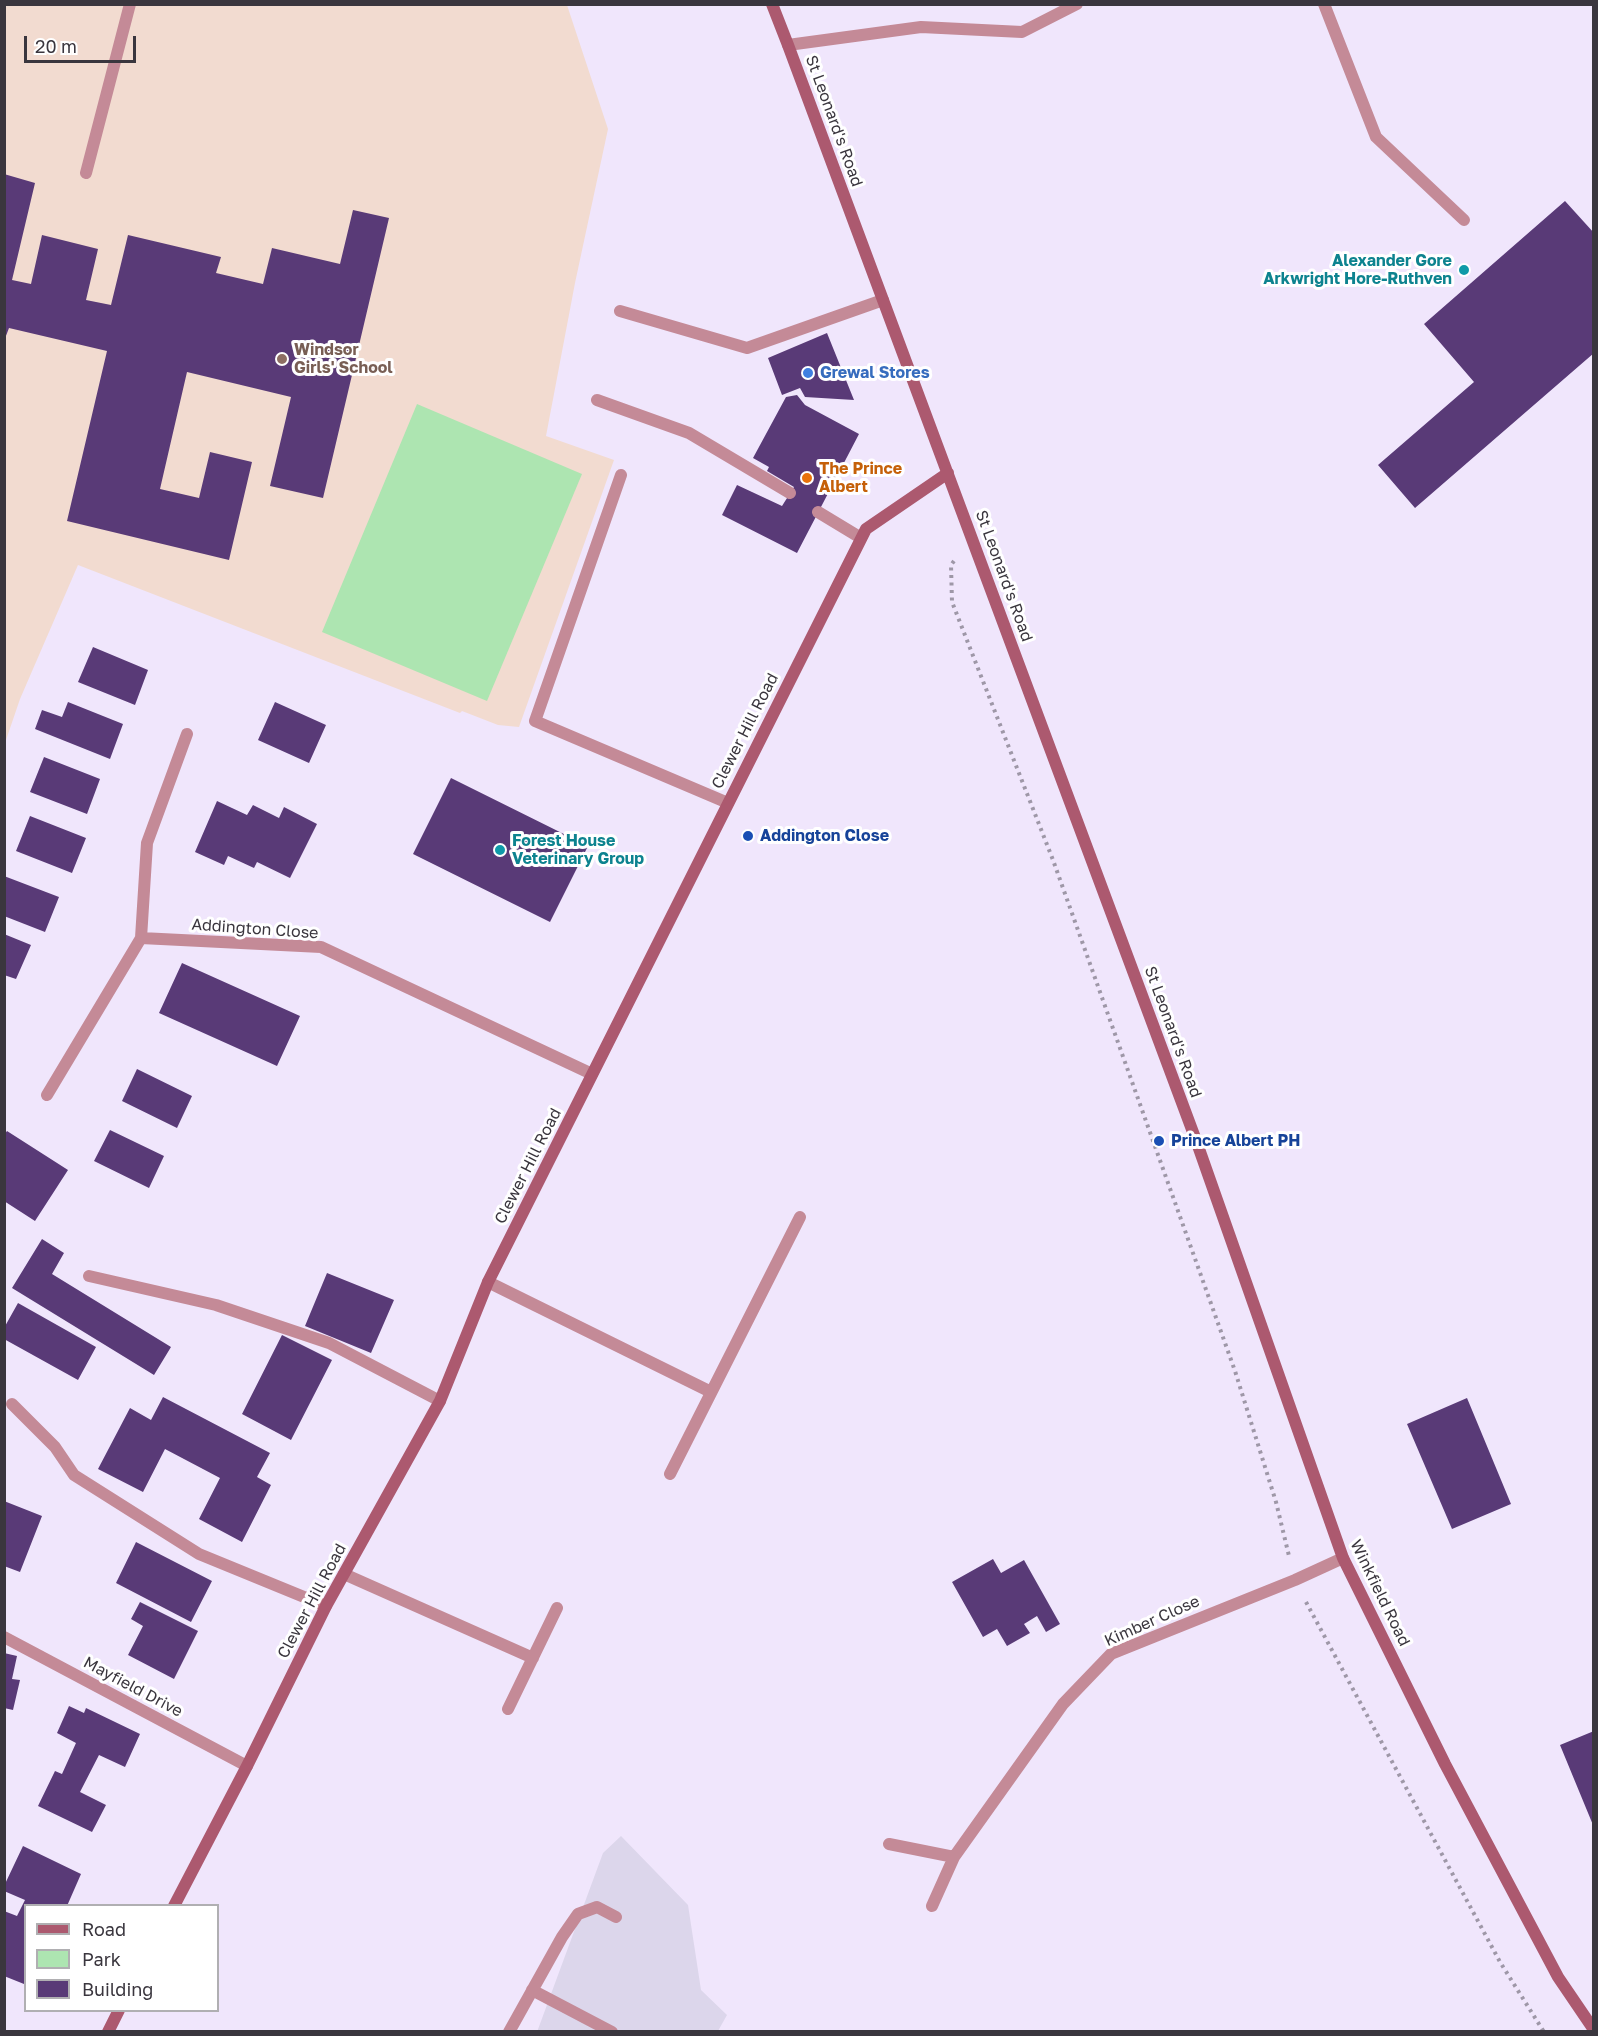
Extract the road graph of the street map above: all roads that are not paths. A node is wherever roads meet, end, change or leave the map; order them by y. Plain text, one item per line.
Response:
1 (130, 4) edge
2 (765, 4) edge
3 (772, 4) edge
4 (779, 4) edge
5 (1077, 4) edge
6 (1324, 4) edge
7 (780, 21) junction
8 (788, 45) junction
9 (86, 173) dead end
10 (1464, 220) dead end
11 (883, 300) junction
12 (620, 311) dead end
13 (597, 400) dead end
14 (948, 473) junction
15 (621, 476) dead end
16 (790, 493) dead end
17 (818, 512) dead end
18 (861, 538) junction
19 (187, 734) dead end
20 (728, 803) junction
21 (141, 938) junction
22 (592, 1074) junction
23 (48, 1095) dead end
24 (1197, 1143) joint
25 (800, 1217) dead end
26 (89, 1276) dead end
27 (488, 1282) junction
28 (711, 1392) junction
29 (440, 1401) junction
30 (12, 1404) dead end
31 (670, 1474) dead end
32 (1342, 1558) junction
33 (344, 1574) junction
34 (326, 1606) junction
35 (557, 1608) dead end
36 (4, 1637) edge
37 (533, 1658) junction
38 (508, 1709) dead end
39 (247, 1766) junction
40 (889, 1844) dead end
41 (954, 1857) junction
42 (175, 1904) edge
43 (932, 1906) dead end
44 (616, 1917) dead end
45 (532, 1990) junction
46 (118, 2012) edge
47 (1593, 2030) edge
48 (108, 2031) edge
49 (509, 2031) edge
50 (612, 2031) edge

1 - 9 street
2 - 7 main road
3 - 7 main road, St Leonard's Road
4 - 7 main road, St Leonard's Road
5 - 8 street
6 - 10 street
7 - 8 main road, St Leonard's Road
8 - 11 main road, St Leonard's Road
11 - 12 street
11 - 14 main road, St Leonard's Road
13 - 16 street
14 - 18 main road, Clewer Hill Road
14 - 24 main road, St Leonard's Road
15 - 20 street
17 - 18 street
18 - 20 main road, Clewer Hill Road
19 - 21 street
20 - 22 main road, Clewer Hill Road
21 - 22 street, Addington Close
21 - 23 street
22 - 27 main road, Clewer Hill Road
24 - 32 main road, Winkfield Road
25 - 28 street
26 - 29 street
27 - 28 street
27 - 29 main road, Clewer Hill Road
28 - 31 street
29 - 33 main road, Clewer Hill Road
30 - 34 street
32 - 41 street, Kimber Close
32 - 47 main road, Winkfield Road
33 - 34 main road, Clewer Hill Road
33 - 37 street
34 - 39 main road, Clewer Hill Road
35 - 37 street
36 - 39 street, Mayfield Drive
37 - 38 street
39 - 42 main road, Clewer Hill Road
40 - 41 street
41 - 43 street, Kimber Close
44 - 45 street
45 - 49 street
45 - 50 street
46 - 48 main road

